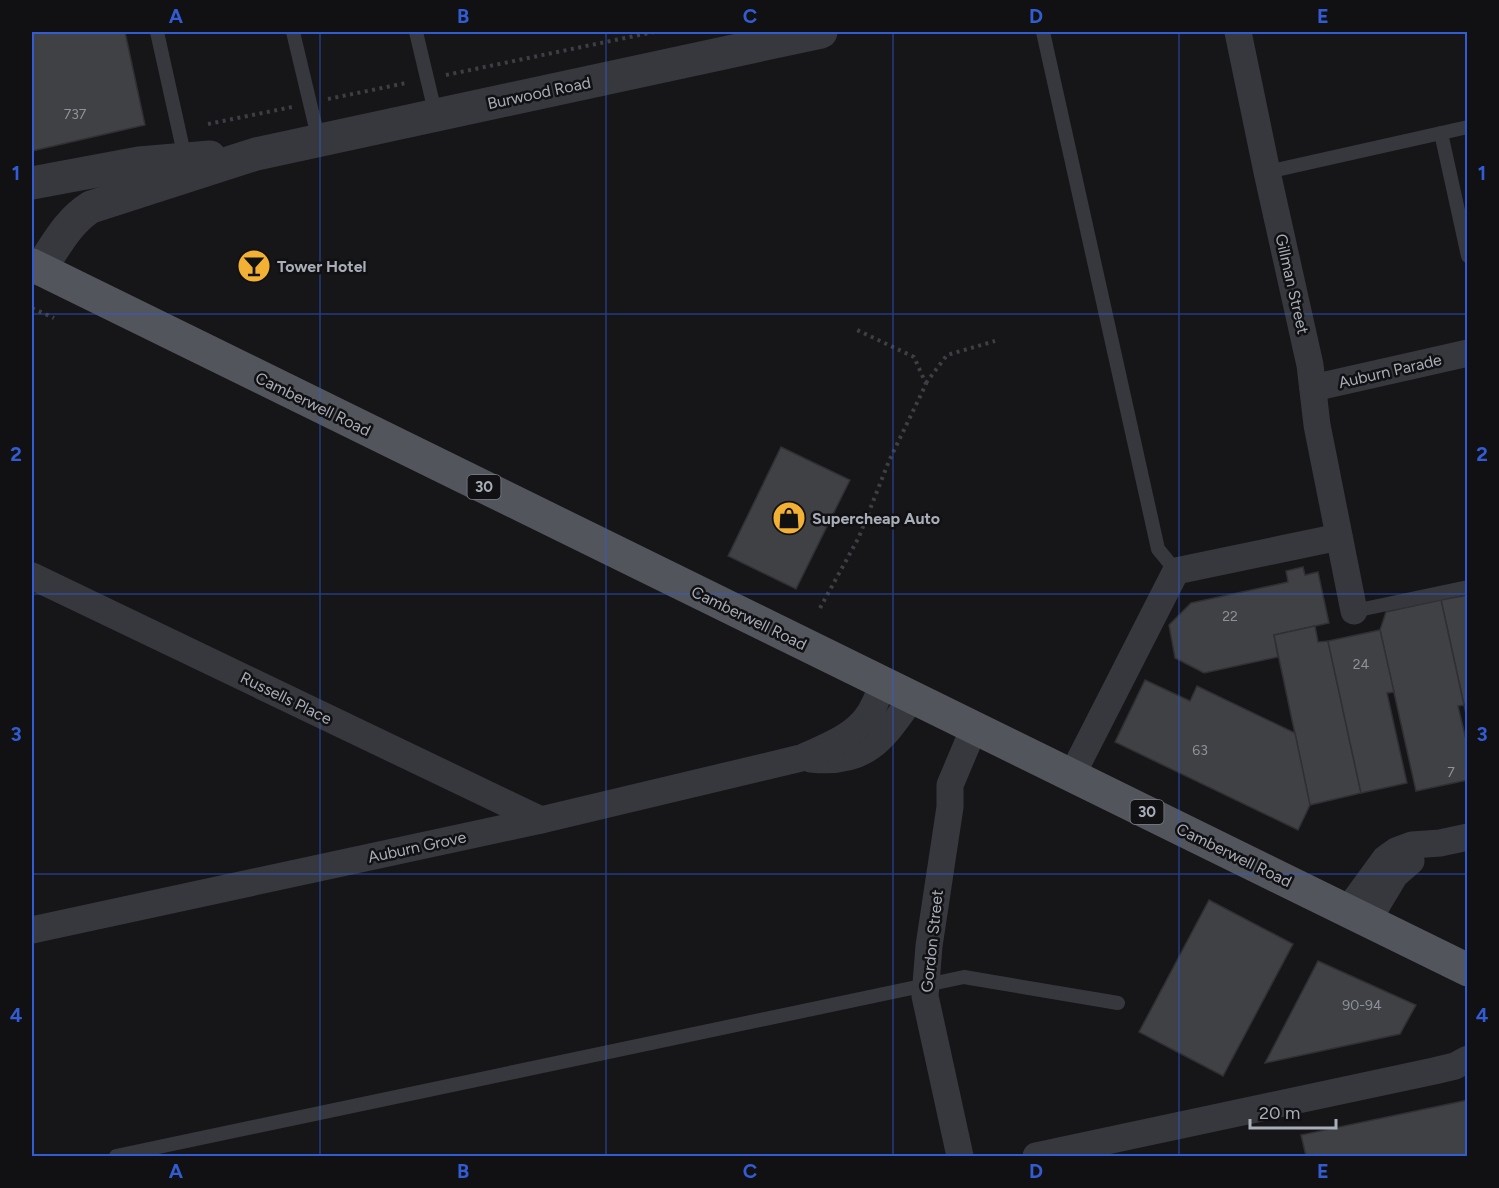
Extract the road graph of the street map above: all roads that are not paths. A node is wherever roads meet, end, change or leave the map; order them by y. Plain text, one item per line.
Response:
1 (158, 32) edge
2 (293, 32) edge
3 (416, 32) edge
4 (821, 32) edge
5 (1043, 32) edge
6 (1238, 32) edge
7 (436, 116) junction
8 (1467, 128) edge
9 (1441, 133) junction
10 (319, 141) junction
11 (182, 144) junction
12 (256, 154) junction
13 (1267, 172) junction
14 (32, 183) edge
15 (1467, 256) edge
16 (36, 267) edge
17 (1467, 354) edge
18 (1313, 388) junction
19 (1339, 537) junction
20 (1176, 571) junction
21 (32, 576) edge
22 (1467, 587) edge
23 (1354, 611) joint
24 (898, 691) junction
25 (974, 728) junction
26 (1072, 775) junction
27 (541, 820) junction
28 (1467, 837) edge
29 (1357, 915) junction
30 (32, 930) edge
31 (1467, 969) edge
32 (925, 985) junction
33 (1118, 1004) dead end
34 (1467, 1059) edge
35 (116, 1156) edge
36 (960, 1156) edge
37 (1036, 1156) edge

1 - 11 lane
2 - 10 lane
3 - 7 lane
4 - 7 street, Burwood Road
5 - 20 lane
6 - 13 street, Gillman Street
7 - 10 street, Burwood Road
8 - 9 lane
9 - 13 lane
9 - 15 lane
10 - 12 street, Burwood Road
11 - 12 street, Burwood Road
11 - 14 street, Burwood Road
12 - 16 street, Burwood Road
13 - 18 street, Gillman Street
16 - 24 main road, Camberwell Road / 30
17 - 18 street, Auburn Parade
18 - 19 street, Gillman Street
19 - 20 street
19 - 23 street, Gillman Street
20 - 26 street
21 - 27 street, Russells Place
22 - 23 lane
24 - 25 main road, Camberwell Road / 30
24 - 27 street, Auburn Grove
25 - 26 main road, Camberwell Road / 30
25 - 32 street, Gordon Street
26 - 29 main road, Camberwell Road / 30
27 - 30 street, Auburn Grove
28 - 29 street
29 - 31 main road, Camberwell Road / 30
32 - 33 lane
32 - 35 lane
32 - 36 street, Gordon Street
34 - 37 street

